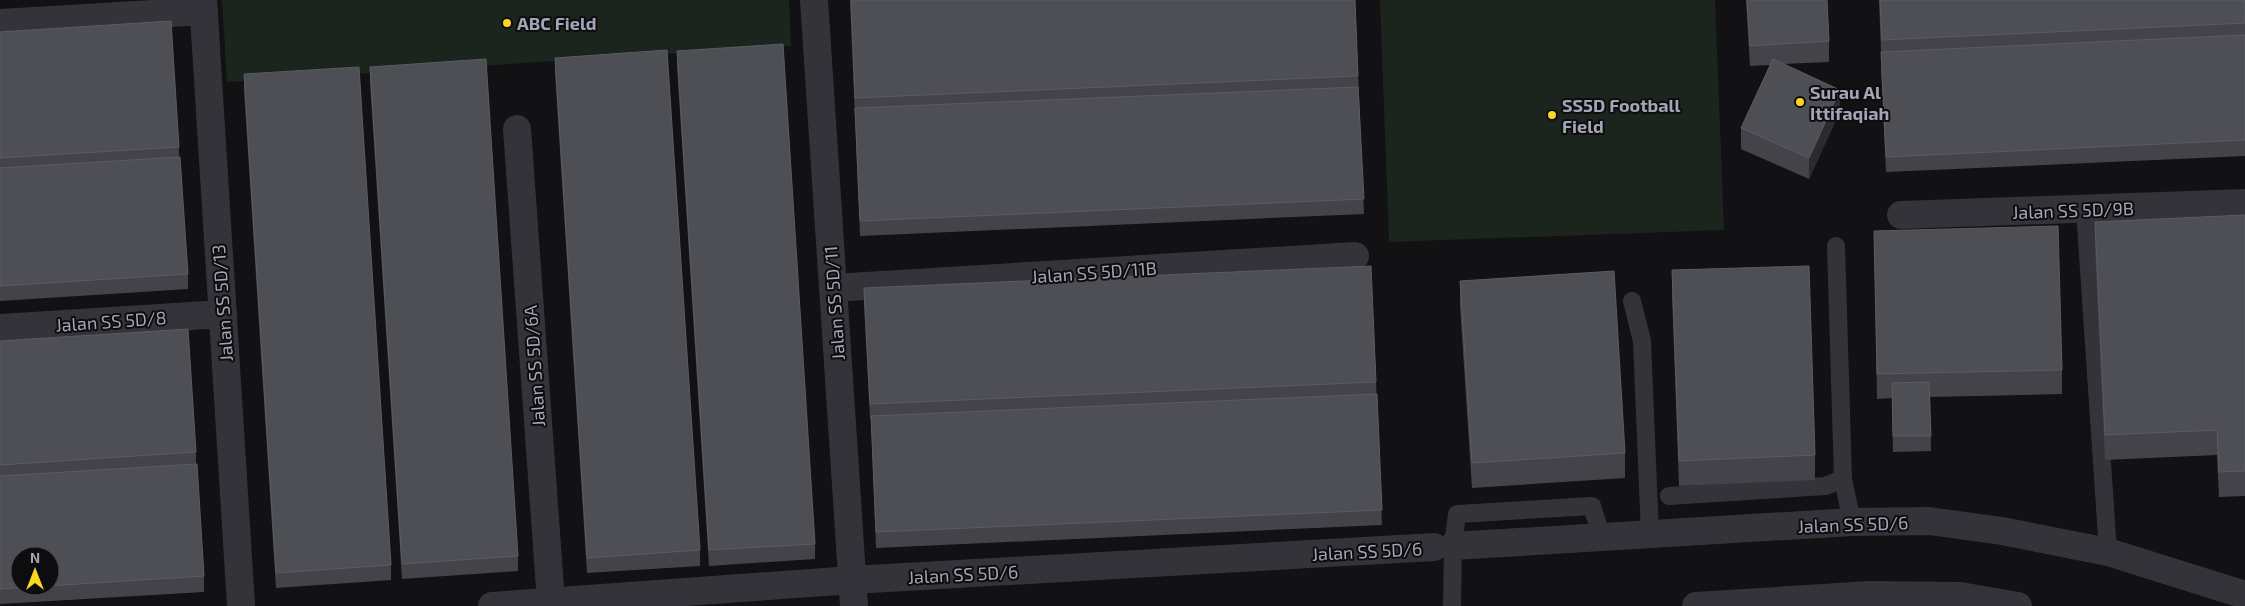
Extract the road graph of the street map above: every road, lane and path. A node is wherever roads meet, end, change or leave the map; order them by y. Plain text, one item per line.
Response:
1 (814, 0) edge
2 (203, 6) edge
3 (0, 23) edge
4 (517, 129) dead end
5 (2245, 203) edge
6 (2084, 210) junction
7 (1901, 215) dead end
8 (1836, 246) dead end
9 (1355, 256) dead end
10 (833, 288) junction
11 (1632, 301) dead end
12 (223, 314) junction
13 (0, 328) edge
14 (1843, 479) junction
15 (1670, 496) dead end
16 (1852, 522) junction
17 (1650, 535) junction
18 (1443, 546) junction
19 (2108, 552) junction
20 (853, 593) edge
21 (2245, 595) edge
22 (1960, 601) edge
23 (551, 602) junction
24 (241, 606) edge
25 (492, 606) edge
26 (1452, 606) edge
27 (1696, 606) edge
28 (2018, 606) edge

1 - 10 street, Jalan SS 5D/11
2 - 3 street
2 - 12 street, Jalan SS 5D/13
4 - 23 street, Jalan SS 5D/6A
5 - 6 street, Jalan SS 5D/9B
6 - 7 street, Jalan SS 5D/9B
6 - 19 lane
8 - 14 lane
9 - 10 street, Jalan SS 5D/11B
10 - 20 street, Jalan SS 5D/11
11 - 17 lane
12 - 13 street, Jalan SS 5D/8
12 - 24 street, Jalan SS 5D/13
14 - 15 lane
14 - 16 lane
16 - 17 street, Jalan SS 5D/6
16 - 19 street, Jalan SS 5D/6
17 - 18 street, Jalan SS 5D/6
18 - 20 street, Jalan SS 5D/6
18 - 26 lane
19 - 21 street, Jalan SS 5D/6
20 - 23 street, Jalan SS 5D/6
22 - 27 street
22 - 28 street
23 - 25 street, Jalan SS 5D/6

